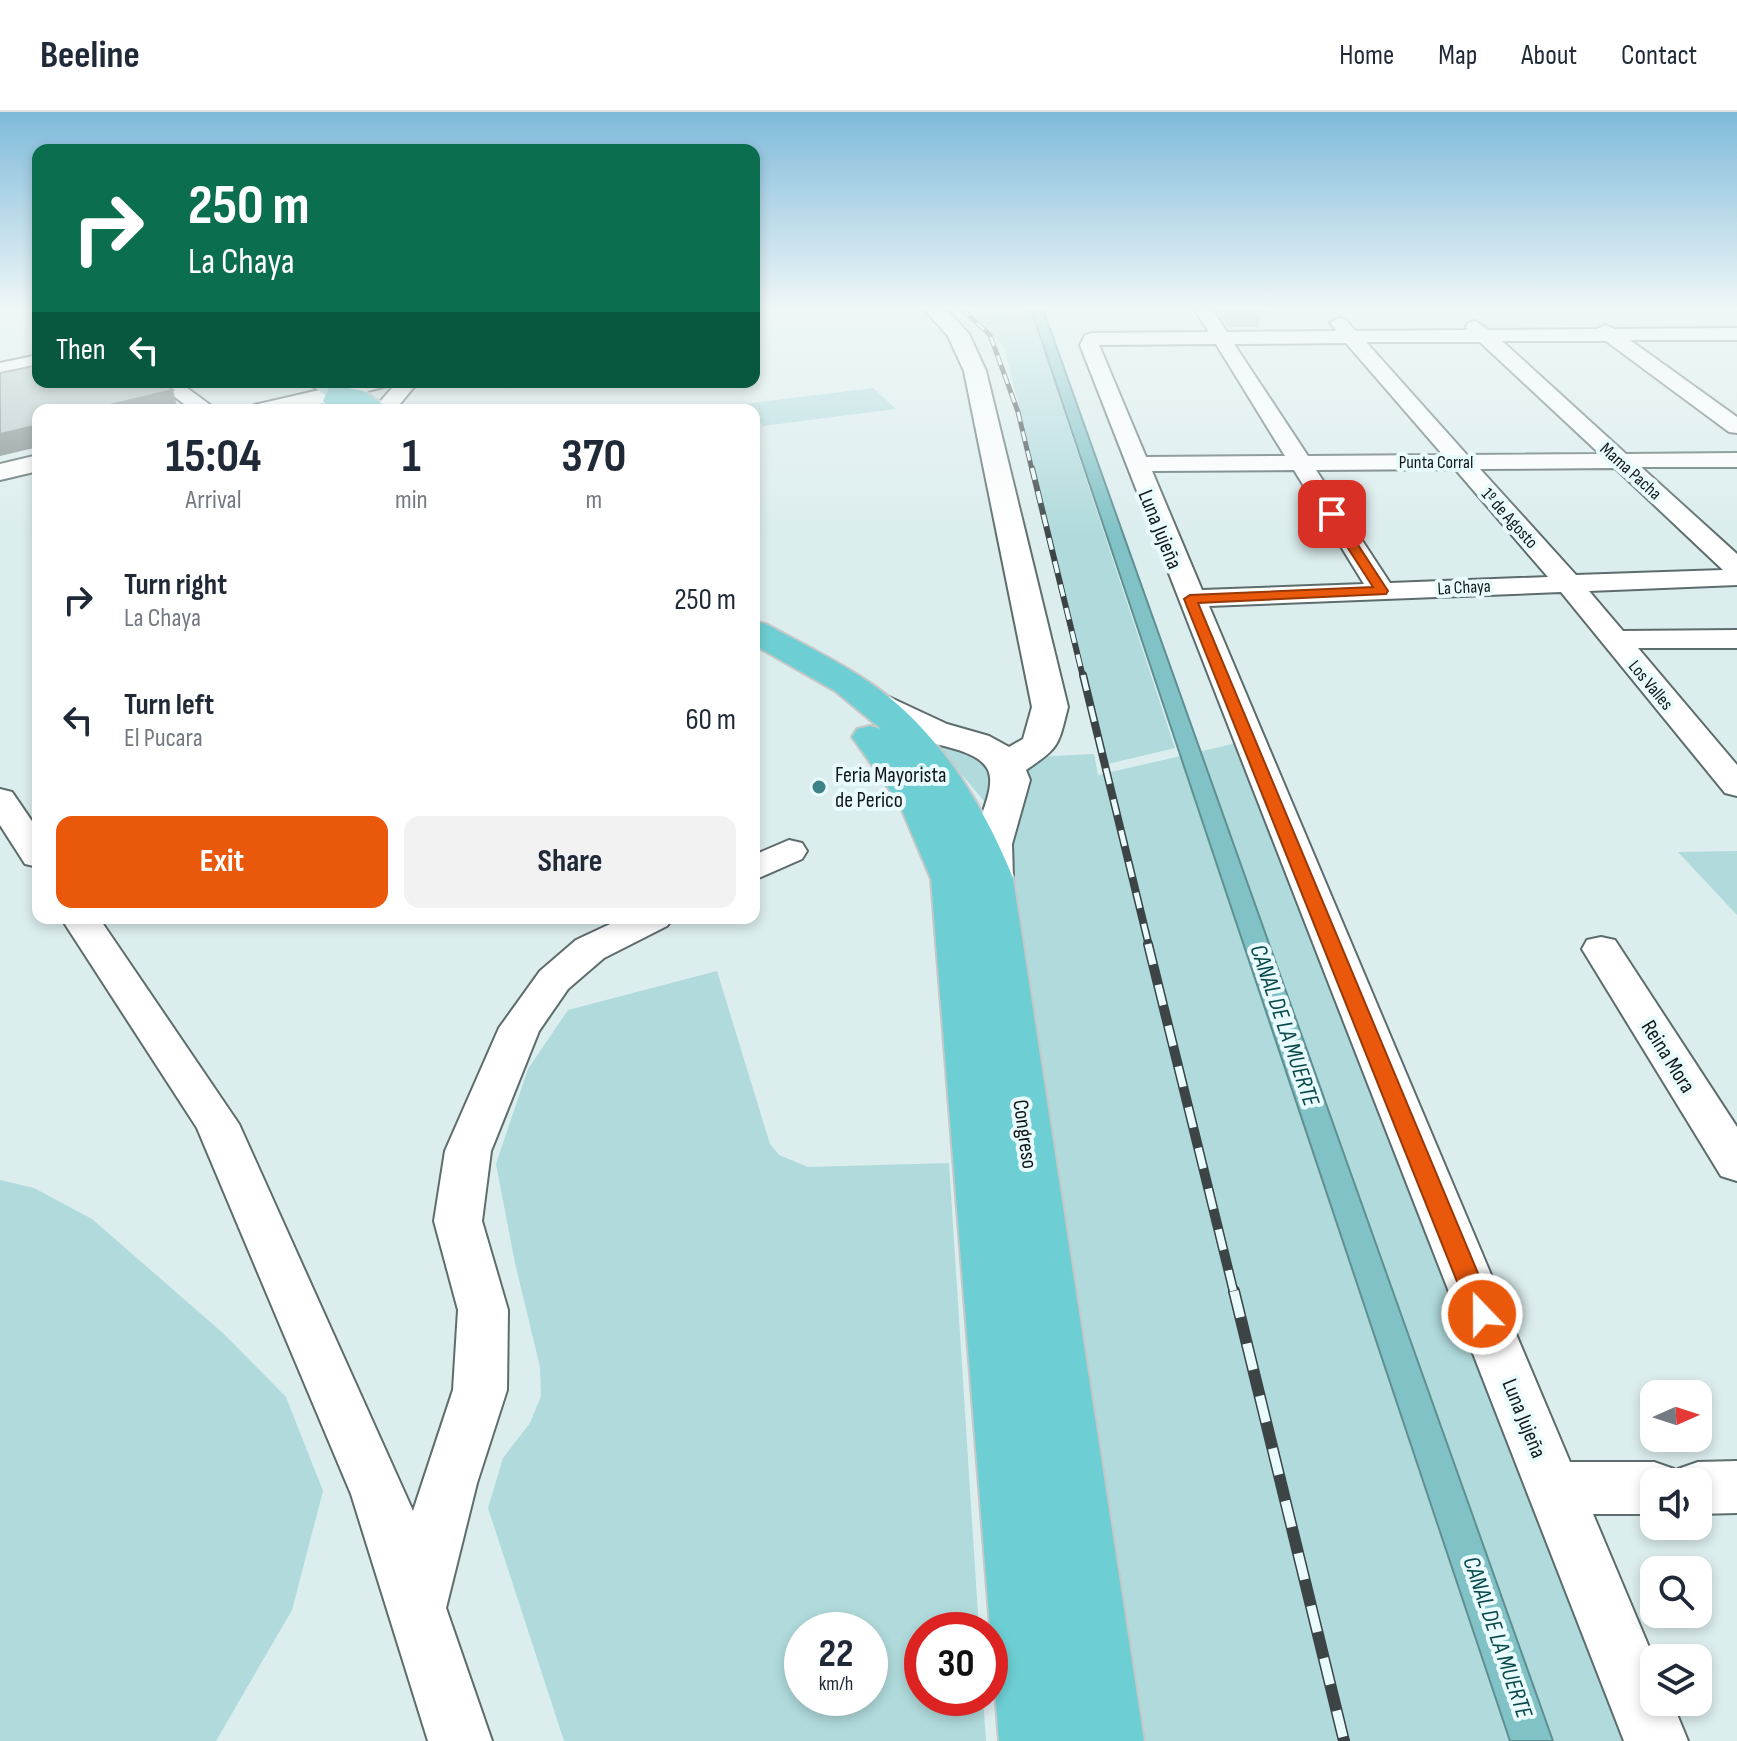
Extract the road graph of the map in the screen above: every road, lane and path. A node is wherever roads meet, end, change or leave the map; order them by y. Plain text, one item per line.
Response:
1 (978, 385) edge
2 (1104, 385) edge
3 (1250, 385) edge
4 (1393, 385) edge
5 (1538, 385) edge
6 (1680, 385) edge
7 (174, 388) edge
8 (359, 388) edge
9 (402, 388) edge
10 (335, 395) edge
11 (197, 404) edge
12 (292, 404) edge
13 (371, 404) edge
14 (388, 404) edge
15 (1737, 427) edge
16 (1737, 460) edge
17 (1619, 461) junction
18 (1298, 462) junction
19 (1461, 462) junction
20 (32, 464) edge
21 (1135, 464) junction
22 (0, 472) edge
23 (1737, 568) edge
24 (1737, 577) edge
25 (1567, 582) junction
26 (1382, 591) junction
27 (1190, 599) junction
28 (760, 635) edge
29 (1737, 639) edge
30 (1613, 640) junction
31 (760, 659) edge
32 (876, 705) junction
33 (1006, 766) junction
34 (1737, 786) edge
35 (0, 799) edge
36 (32, 847) edge
37 (789, 851) dead end
38 (760, 866) edge
39 (992, 878) junction
40 (84, 924) edge
41 (642, 924) edge
42 (1601, 949) dead end
43 (1737, 1164) edge
44 (1737, 1487) edge
45 (1553, 1488) junction
46 (1640, 1488) edge
47 (1712, 1488) edge
48 (416, 1609) junction
49 (460, 1741) edge
50 (1036, 1741) edge
51 (1107, 1741) edge
52 (1656, 1741) edge

1 - 33 street
2 - 21 street, Luna Jujeña
3 - 18 street
4 - 19 street, 1º de Agosto
5 - 17 street, Mama Pacha
6 - 15 street
7 - 11 street
8 - 10 street
9 - 14 street
10 - 12 street
10 - 13 main road
16 - 17 street, Punta Corral
17 - 19 street, Punta Corral
17 - 23 street, Mama Pacha
18 - 19 street, Punta Corral
18 - 21 street, Punta Corral
18 - 26 street
19 - 25 street, 1º de Agosto
20 - 22 street
21 - 27 street, Luna Jujeña
24 - 25 street, La Chaya
25 - 26 street, La Chaya
25 - 30 street, Los Valles
26 - 27 street, La Chaya
27 - 45 street, Luna Jujeña
28 - 32 main road, Congreso
29 - 30 street
30 - 34 street, Los Valles
31 - 50 main road
32 - 33 street
32 - 39 main road, Congreso
33 - 39 street
35 - 36 street
37 - 38 street
39 - 51 main road, Congreso
40 - 48 street
41 - 48 street
42 - 43 street, Reina Mora
44 - 47 street
45 - 46 street
45 - 52 street, Luna Jujeña
48 - 49 street

